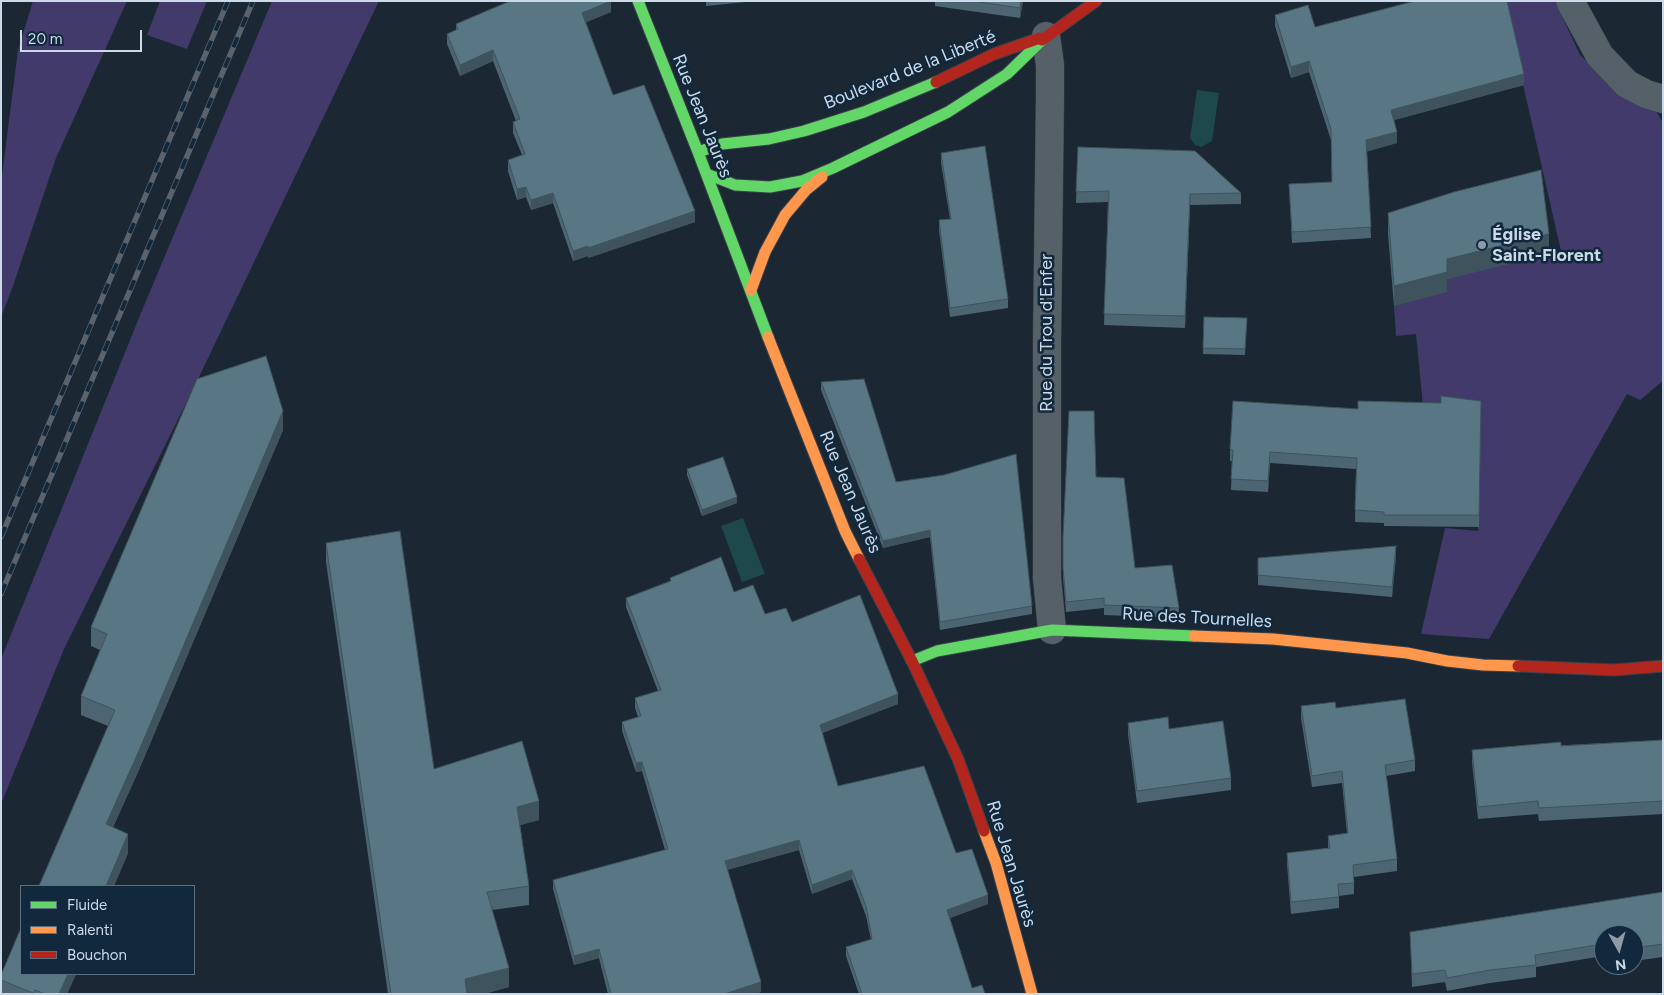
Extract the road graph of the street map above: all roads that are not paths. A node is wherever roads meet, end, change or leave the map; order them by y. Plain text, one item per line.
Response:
1 (638, 1) edge
2 (1096, 1) edge
3 (1570, 1) edge
4 (1046, 36) junction
5 (1663, 99) edge
6 (698, 152) junction
7 (833, 168) junction
8 (707, 174) junction
9 (751, 290) junction
10 (1052, 630) junction
11 (912, 661) junction
12 (1663, 666) edge
13 (1032, 994) edge

1 - 6 street, Rue Jean Jaurès
2 - 4 street, Boulevard de la Liberté
3 - 5 street
4 - 6 street, Boulevard de la Liberté
4 - 7 street, Boulevard de la Liberté
4 - 10 street, Rue du Trou d'Enfer
6 - 8 street, Rue Jean Jaurès
7 - 8 street, Boulevard de la Liberté
7 - 9 street, Boulevard de la Liberté
8 - 9 street, Rue Jean Jaurès
9 - 11 street, Rue Jean Jaurès
10 - 11 street, Rue des Tournelles
10 - 12 street, Rue des Tournelles
11 - 13 street, Rue Jean Jaurès

